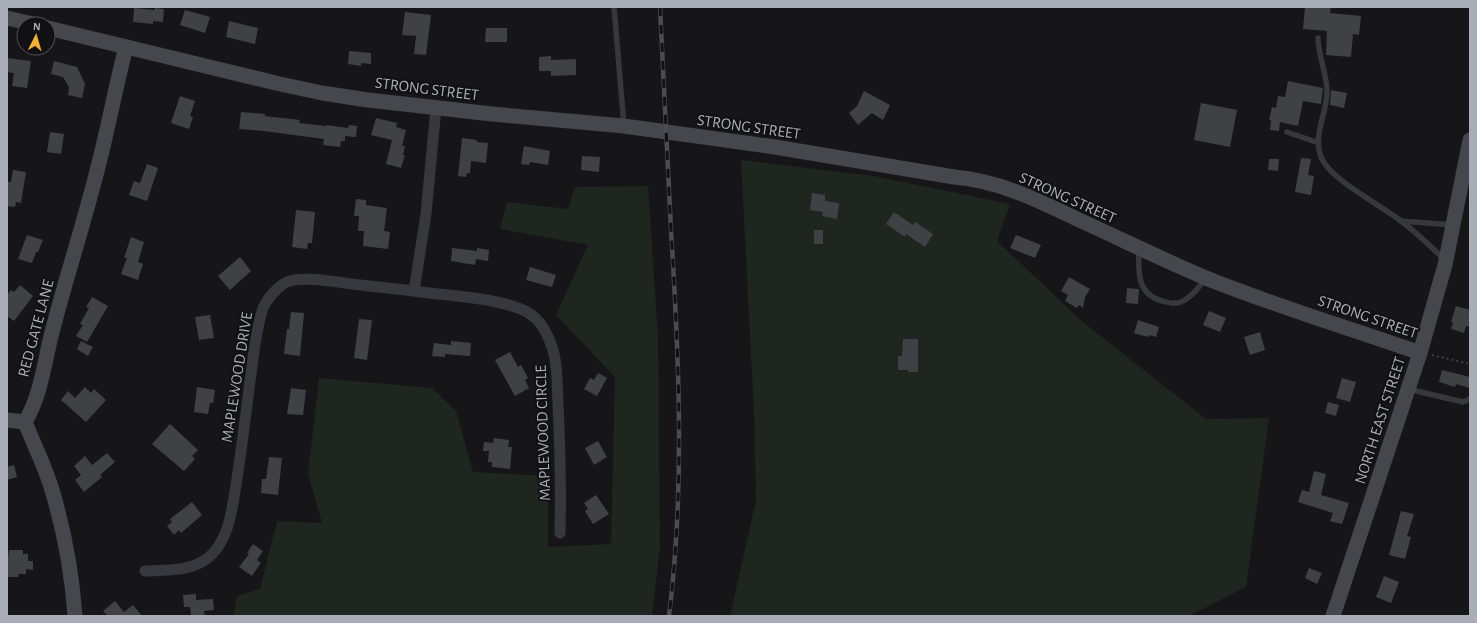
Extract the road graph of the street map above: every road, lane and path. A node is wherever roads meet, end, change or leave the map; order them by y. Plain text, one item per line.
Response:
1 (614, 7) edge
2 (56, 30) edge
3 (1318, 38) dead end
4 (126, 47) junction
5 (436, 108) junction
6 (624, 126) junction
7 (1287, 132) dead end
8 (1470, 140) edge
9 (1319, 143) junction
10 (1401, 221) junction
11 (1453, 225) junction
12 (1139, 248) junction
13 (1446, 260) junction
14 (1206, 278) junction
15 (414, 291) junction
16 (1420, 353) junction
17 (1470, 364) edge
18 (1408, 389) junction
19 (1470, 399) edge
20 (7, 420) edge
21 (25, 422) junction
22 (560, 533) dead end
23 (145, 571) dead end
24 (75, 616) edge
25 (1333, 616) edge

1 - 6 lane
2 - 4 main road, STRONG STREET
3 - 9 lane
4 - 5 main road, STRONG STREET
4 - 21 main road, RED GATE LANE
5 - 6 main road, STRONG STREET
5 - 15 street
6 - 12 main road, STRONG STREET
7 - 9 lane
8 - 11 main road, NORTH EAST STREET
9 - 10 lane
10 - 11 lane
10 - 13 lane
11 - 13 main road, NORTH EAST STREET
12 - 14 main road, STRONG STREET
12 - 14 lane
13 - 16 main road, NORTH EAST STREET
14 - 16 main road, STRONG STREET
15 - 22 street, MAPLEWOOD CIRCLE
15 - 23 street, MAPLEWOOD DRIVE
16 - 17 path
16 - 18 main road, NORTH EAST STREET
18 - 19 lane
18 - 25 main road, NORTH EAST STREET
20 - 21 main road
21 - 24 main road

